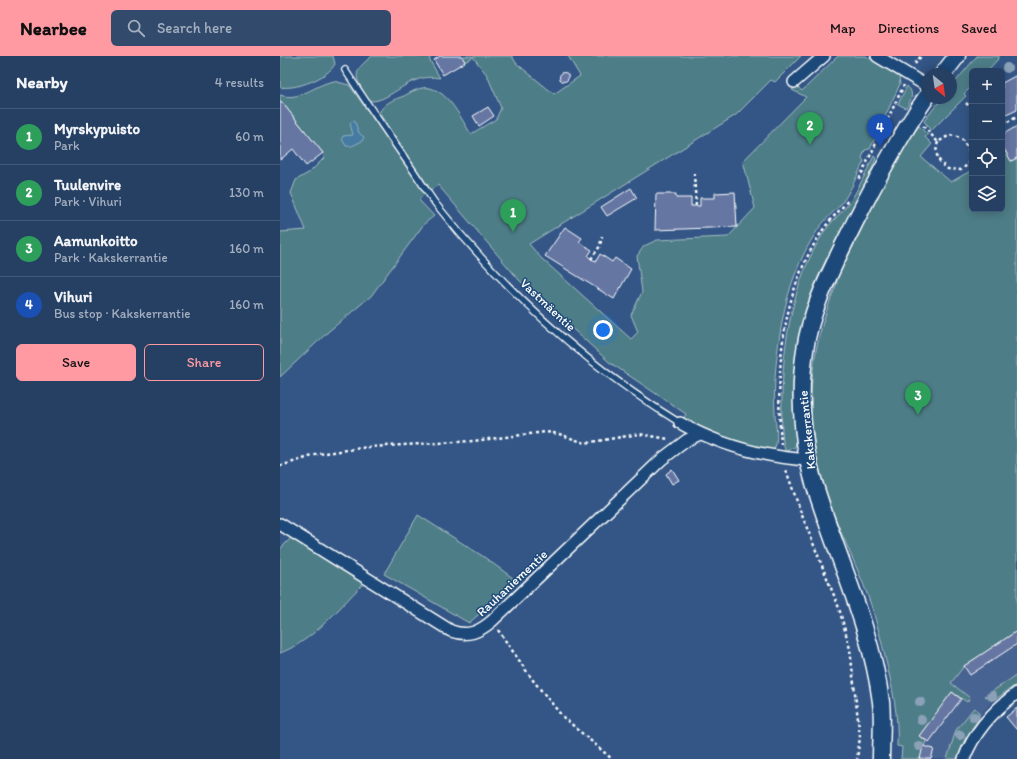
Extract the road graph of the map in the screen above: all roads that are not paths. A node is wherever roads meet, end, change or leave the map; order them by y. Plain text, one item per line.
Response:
1 (824, 56) edge
2 (877, 56) edge
3 (957, 56) edge
4 (948, 68) edge
5 (345, 70) dead end
6 (794, 82) dead end
7 (921, 82) edge
8 (922, 104) edge
9 (680, 423) joint
10 (700, 434) junction
11 (809, 460) junction
12 (280, 524) edge
13 (1017, 693) edge
14 (881, 759) edge
15 (964, 759) edge

1 - 6 street
2 - 7 street
3 - 4 main road
5 - 9 lane, Vastmäentie
8 - 11 main road, Kakskerrantie
9 - 10 street, Vastmäentie
10 - 11 street, Vastmäentie
10 - 12 street, Rauhaniementie
11 - 14 main road, Kakskerrantie
13 - 15 street

